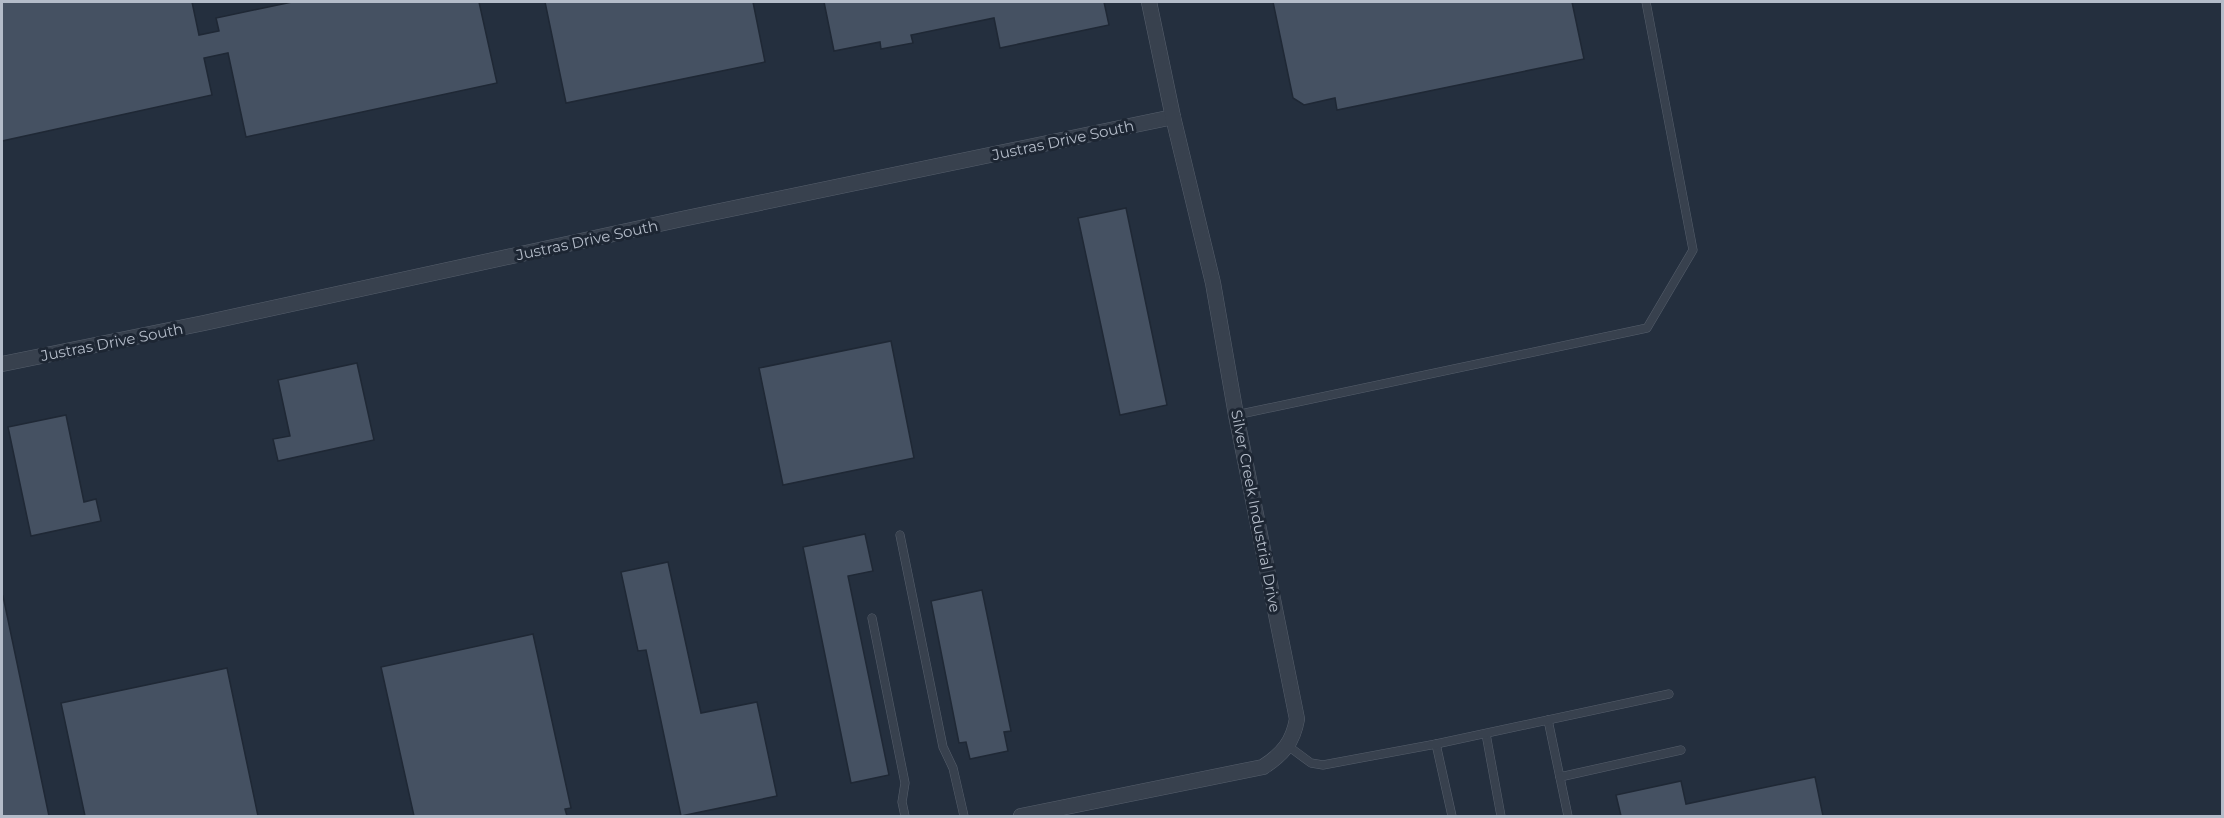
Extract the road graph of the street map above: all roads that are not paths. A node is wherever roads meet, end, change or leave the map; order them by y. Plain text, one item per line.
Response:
1 (1149, 2) edge
2 (1646, 2) edge
3 (1173, 117) junction
4 (2, 364) edge
5 (1236, 415) junction
6 (900, 535) dead end
7 (872, 618) dead end
8 (1669, 694) dead end
9 (1548, 720) junction
10 (1486, 734) junction
11 (1436, 744) junction
12 (1288, 746) junction
13 (1681, 750) dead end
14 (1560, 777) junction
15 (905, 816) edge
16 (964, 816) edge
17 (1021, 816) edge
18 (1452, 816) edge
19 (1501, 816) edge
20 (1568, 816) edge

1 - 3 street, Silver Creek Industrial Drive
2 - 5 lane
3 - 4 street, Justras Drive South
3 - 5 street, Silver Creek Industrial Drive
5 - 12 street, Silver Creek Industrial Drive
6 - 16 lane
7 - 15 lane
8 - 9 lane
9 - 10 lane
9 - 14 lane
10 - 11 lane
10 - 19 lane
11 - 12 lane
11 - 18 lane
12 - 17 street
13 - 14 lane
14 - 20 lane

